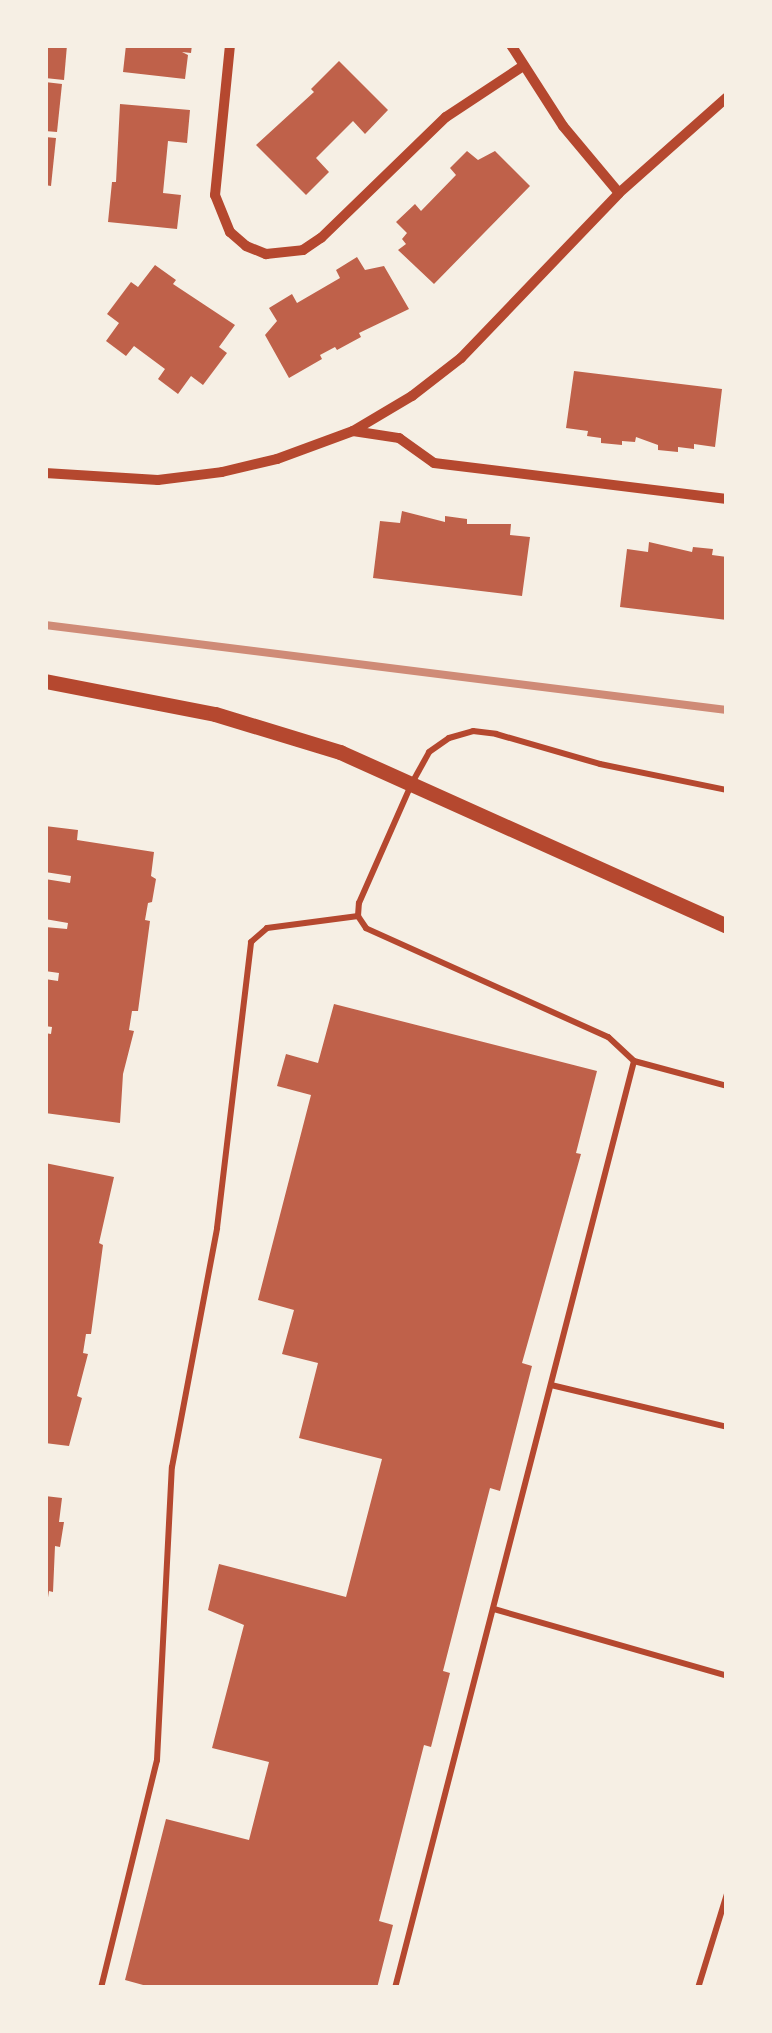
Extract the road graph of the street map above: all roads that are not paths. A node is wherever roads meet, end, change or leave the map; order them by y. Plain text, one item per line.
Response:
1 (230, 45) edge
2 (511, 45) edge
3 (523, 66) junction
4 (727, 97) edge
5 (619, 193) junction
6 (353, 431) junction
7 (45, 473) edge
8 (727, 499) edge
9 (45, 682) edge
10 (412, 783) junction
11 (727, 790) edge
12 (358, 916) junction
13 (727, 926) edge
14 (634, 1062) junction
15 (727, 1086) edge
16 (551, 1384) junction
17 (727, 1427) edge
18 (494, 1609) junction
19 (727, 1676) edge
20 (727, 1894) edge
21 (101, 1988) edge
22 (395, 1988) edge
23 (698, 1988) edge

1 - 3 street
2 - 3 street
3 - 5 street
4 - 5 street
5 - 6 street
6 - 7 street
6 - 8 street
9 - 10 street
10 - 11 lane
10 - 12 lane
10 - 13 street
12 - 14 lane
12 - 21 lane
14 - 15 lane
14 - 16 lane
16 - 17 lane
16 - 18 lane
18 - 19 lane
18 - 22 lane
20 - 23 lane

